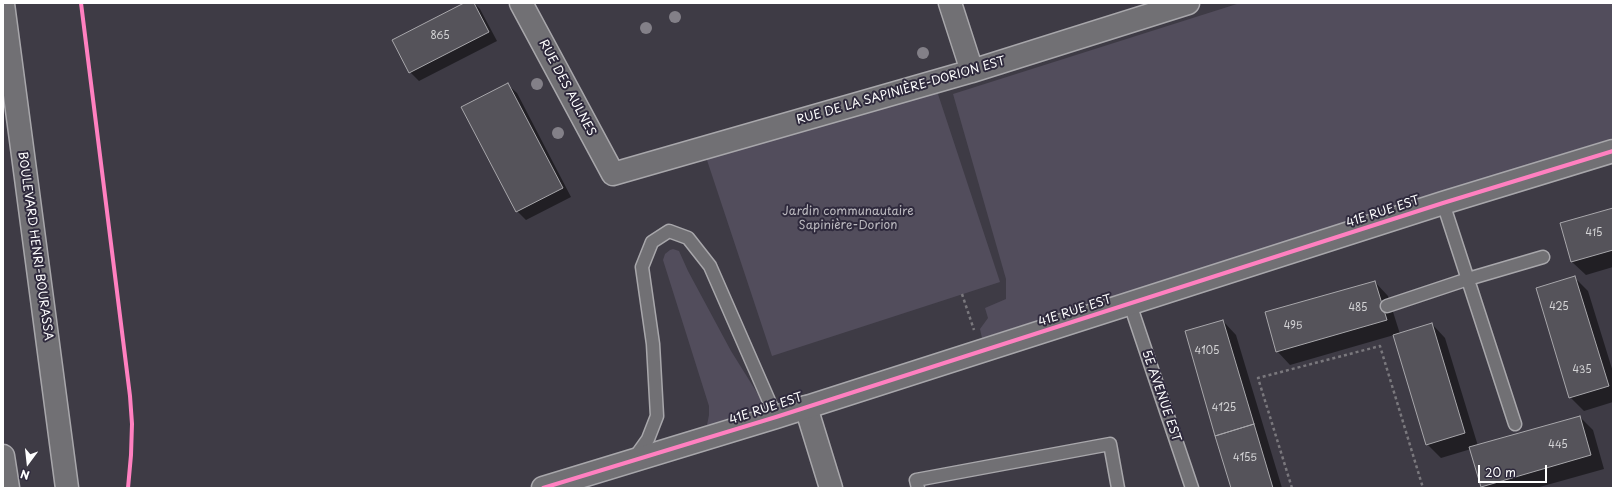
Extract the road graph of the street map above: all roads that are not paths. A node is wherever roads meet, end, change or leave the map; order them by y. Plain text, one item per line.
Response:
1 (521, 3) edge
2 (950, 3) edge
3 (1188, 3) edge
4 (3, 4) edge
5 (972, 71) junction
6 (1613, 151) edge
7 (613, 174) joint
8 (1443, 203) junction
9 (1543, 257) dead end
10 (1468, 280) junction
11 (1130, 304) junction
12 (1387, 306) dead end
13 (806, 407) junction
14 (776, 417) junction
15 (1515, 424) dead end
16 (3, 456) edge
17 (632, 461) junction
18 (8, 488) edge
19 (67, 488) edge
20 (543, 488) edge
21 (831, 488) edge
22 (918, 488) edge
23 (1118, 488) edge
24 (1192, 488) edge

1 - 7 street, RUE DES AULNES
2 - 5 street
3 - 5 street, RUE DE LA SAPINIÈRE-DORION EST
4 - 19 street, BOULEVARD HENRI-BOURASSA
5 - 7 street, RUE DE LA SAPINIÈRE-DORION EST
6 - 8 street, 41E RUE EST
8 - 10 lane
8 - 11 street, 41E RUE EST
9 - 10 lane
10 - 12 lane
10 - 15 lane
11 - 13 street, 41E RUE EST
11 - 24 lane, 5E AVENUE EST
13 - 14 street, 41E RUE EST
13 - 21 street
14 - 17 street, 41E RUE EST
14 - 17 lane
16 - 18 street
17 - 20 street, 41E RUE EST
22 - 23 lane

